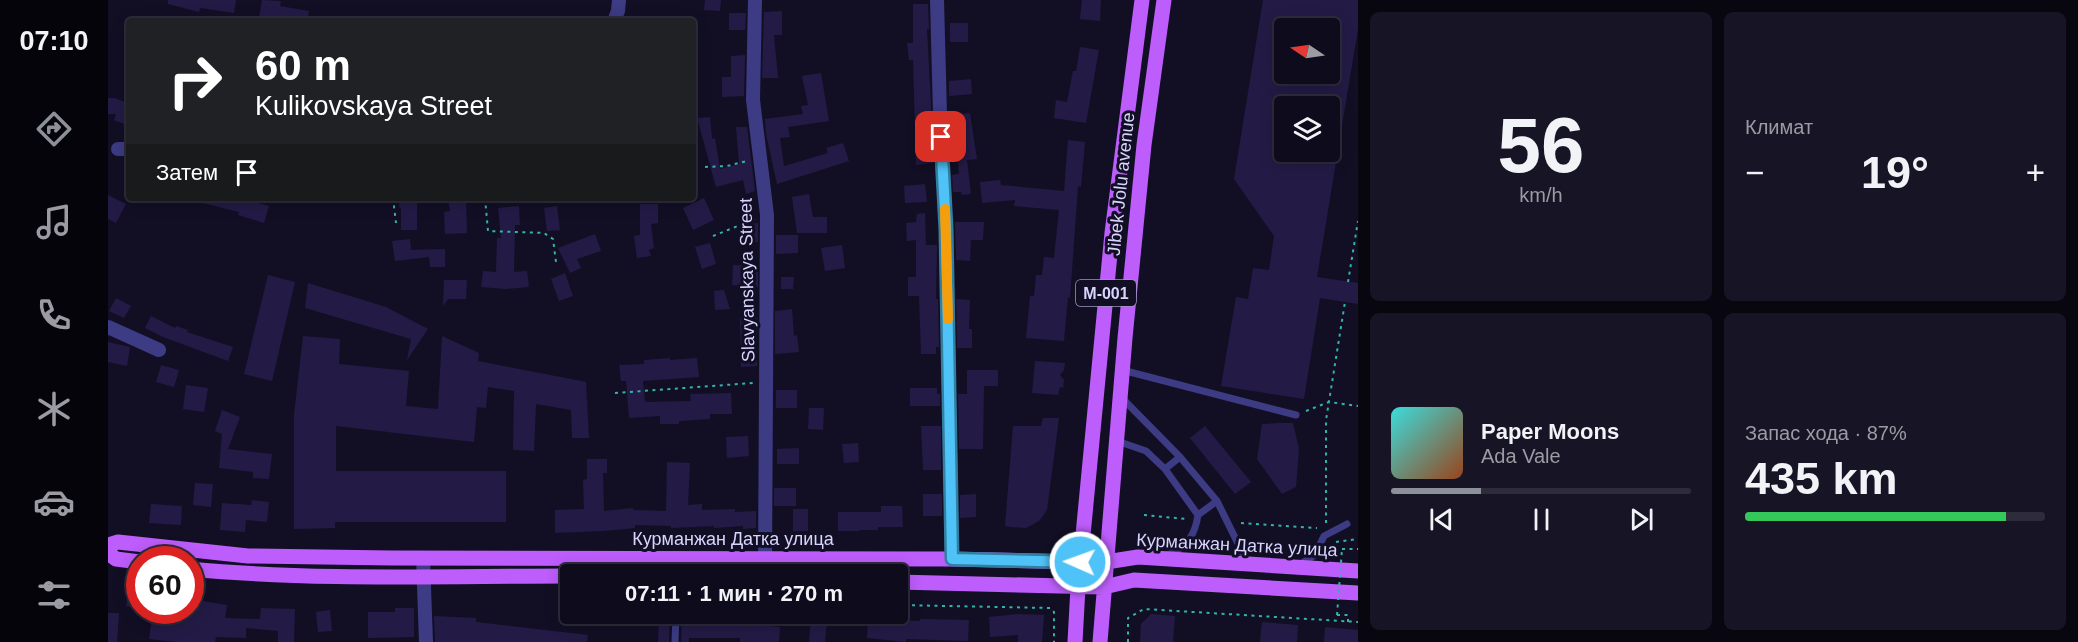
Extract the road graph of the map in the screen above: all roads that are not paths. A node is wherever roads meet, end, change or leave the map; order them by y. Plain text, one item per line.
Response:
1 (619, 0) edge
2 (755, 0) edge
3 (937, 0) edge
4 (1142, 0) edge
5 (1164, 0) edge
6 (615, 18) edge
7 (108, 327) edge
8 (159, 350) dead end
9 (1122, 370) junction
10 (1121, 396) junction
11 (1296, 415) road end
12 (1117, 441) junction
13 (1180, 457) junction
14 (1165, 469) junction
15 (1217, 501) junction
16 (1197, 517) junction
17 (1347, 524) dead end
18 (108, 545) edge
19 (108, 553) edge
20 (423, 558) junction
21 (1157, 558) junction
22 (952, 559) junction
23 (126, 560) edge
24 (765, 560) junction
25 (1106, 561) junction
26 (1080, 562) junction
27 (1248, 564) junction
28 (1296, 567) junction
29 (204, 570) edge
30 (1358, 571) edge
31 (423, 576) junction
32 (560, 576) edge
33 (908, 582) edge
34 (1078, 586) junction
35 (1104, 587) junction
36 (1358, 593) edge
37 (676, 624) edge
38 (426, 642) edge
39 (675, 642) edge
40 (1075, 642) edge
41 (1101, 642) edge

1 - 6 street
2 - 24 street, Slavyanskaya Street
3 - 22 street
4 - 26 main road, Jibek Jolu avenue / М-001
5 - 9 main road, Jibek Jolu avenue / М-001
7 - 8 street
9 - 10 main road, Jibek Jolu avenue / М-001
9 - 11 lane
10 - 12 main road, Jibek Jolu avenue / М-001
10 - 13 lane
12 - 14 lane
12 - 25 main road, Jibek Jolu avenue / М-001
13 - 14 lane
13 - 15 lane
14 - 16 lane
15 - 16 lane
15 - 27 lane
16 - 21 lane
17 - 28 lane
18 - 20 main road, Курманжан Датка улица
19 - 23 main road
20 - 24 main road, Курманжан Датка улица
20 - 31 street
21 - 25 main road, Курманжан Датка улица
21 - 27 main road, Курманжан Датка улица
22 - 24 main road, Курманжан Датка улица
22 - 26 main road, Курманжан Датка улица
25 - 26 main road, Курманжан Датка улица
25 - 35 main road, Jibek Jolu avenue / М-001
26 - 34 main road, Jibek Jolu avenue / М-001
27 - 28 main road, Курманжан Датка улица
28 - 30 main road, Курманжан Датка улица
29 - 31 main road
31 - 32 main road
31 - 38 street
33 - 34 main road
34 - 35 main road
34 - 40 main road, М-001
35 - 36 main road
35 - 41 main road, М-001
37 - 39 lane

